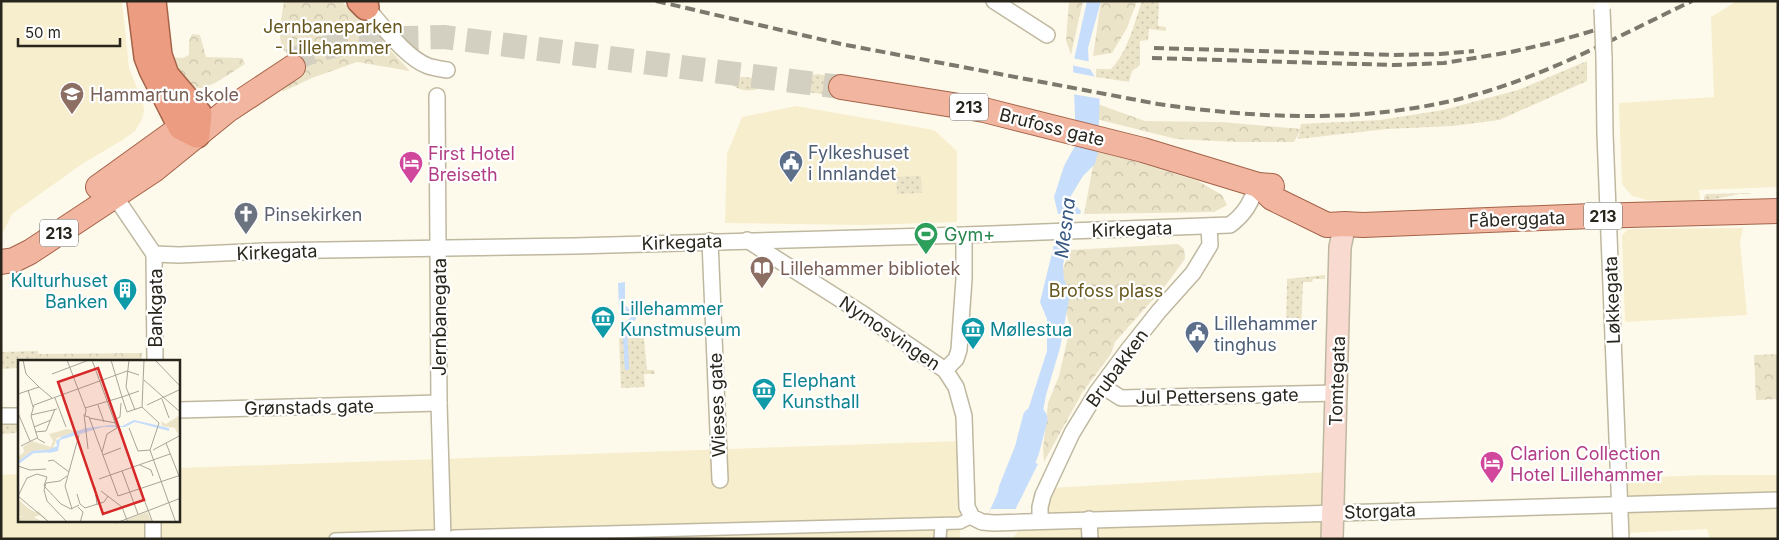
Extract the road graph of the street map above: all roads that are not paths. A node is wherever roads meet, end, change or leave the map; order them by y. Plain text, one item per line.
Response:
1 (140, 1) edge
2 (153, 1) edge
3 (994, 1) edge
4 (363, 4) edge
5 (1602, 5) edge
6 (1047, 35) dead end
7 (447, 70) dead end
8 (841, 87) tunnel mouth
9 (437, 96) dead end
10 (192, 125) junction
11 (119, 173) junction
12 (1258, 185) junction
13 (89, 193) junction
14 (114, 196) junction
15 (1778, 211) edge
16 (1609, 216) junction
17 (1345, 224) junction
18 (1209, 226) junction
19 (964, 235) junction
20 (747, 240) junction
21 (710, 241) junction
22 (439, 248) junction
23 (1, 251) edge
24 (154, 254) junction
25 (1, 262) edge
26 (154, 360) edge
27 (946, 370) junction
28 (1102, 386) junction
29 (1336, 393) junction
30 (439, 403) junction
31 (180, 410) edge
32 (1, 416) edge
33 (18, 416) edge
34 (720, 480) dead end
35 (1778, 500) edge
36 (1620, 504) junction
37 (1333, 512) junction
38 (1089, 519) junction
39 (977, 520) junction
40 (1040, 521) junction
41 (154, 522) edge
42 (942, 524) junction
43 (444, 537) edge
44 (153, 539) edge
45 (335, 539) edge
46 (940, 539) edge
47 (1090, 539) edge
48 (1332, 539) edge
49 (1621, 539) edge

1 - 10 highway
2 - 10 highway
3 - 6 street
4 - 7 street
5 - 16 street, Løkkegata, bridge
8 - 12 main road, Brufoss gate / 213
9 - 22 street, Jernbanegata
10 - 10 main road, 213
10 - 11 main road, 213
10 - 14 main road, 213
11 - 13 main road, 213
11 - 14 main road
12 - 17 main road, 213
12 - 18 street, Kirkegata
13 - 14 main road
13 - 23 main road, 213
14 - 24 street
14 - 25 main road, 213
15 - 16 main road, Fåberggata / 213
16 - 17 main road, Fåberggata / 213
16 - 36 street, Løkkegata
17 - 29 main road, Tomtegata
18 - 19 street, Kirkegata
18 - 28 street, Brubakken
19 - 20 street, Kirkegata
19 - 27 street
20 - 21 street, Kirkegata
20 - 27 street, Nymosvingen
21 - 22 street, Kirkegata
21 - 34 street, Wieses gate
22 - 24 street, Kirkegata
22 - 30 street, Jernbanegata
24 - 26 street, Bankgata
27 - 39 street, Nymosvingen
28 - 29 street, Jul Pettersens gate
28 - 40 street, Brubakken
29 - 37 main road, Tomtegata
30 - 31 street, Grønstads gate
30 - 43 street, Jernbanegata
32 - 33 street
35 - 36 street, Storgata
36 - 37 street, Storgata
36 - 49 street, Løkkegata
37 - 38 street, Storgata
37 - 48 main road, Tomtegata
38 - 40 street, Storgata
38 - 47 street
39 - 40 street, Storgata
39 - 42 street, Storgata
41 - 44 street
42 - 43 street, Storgata
42 - 46 street
43 - 45 street, Storgata

